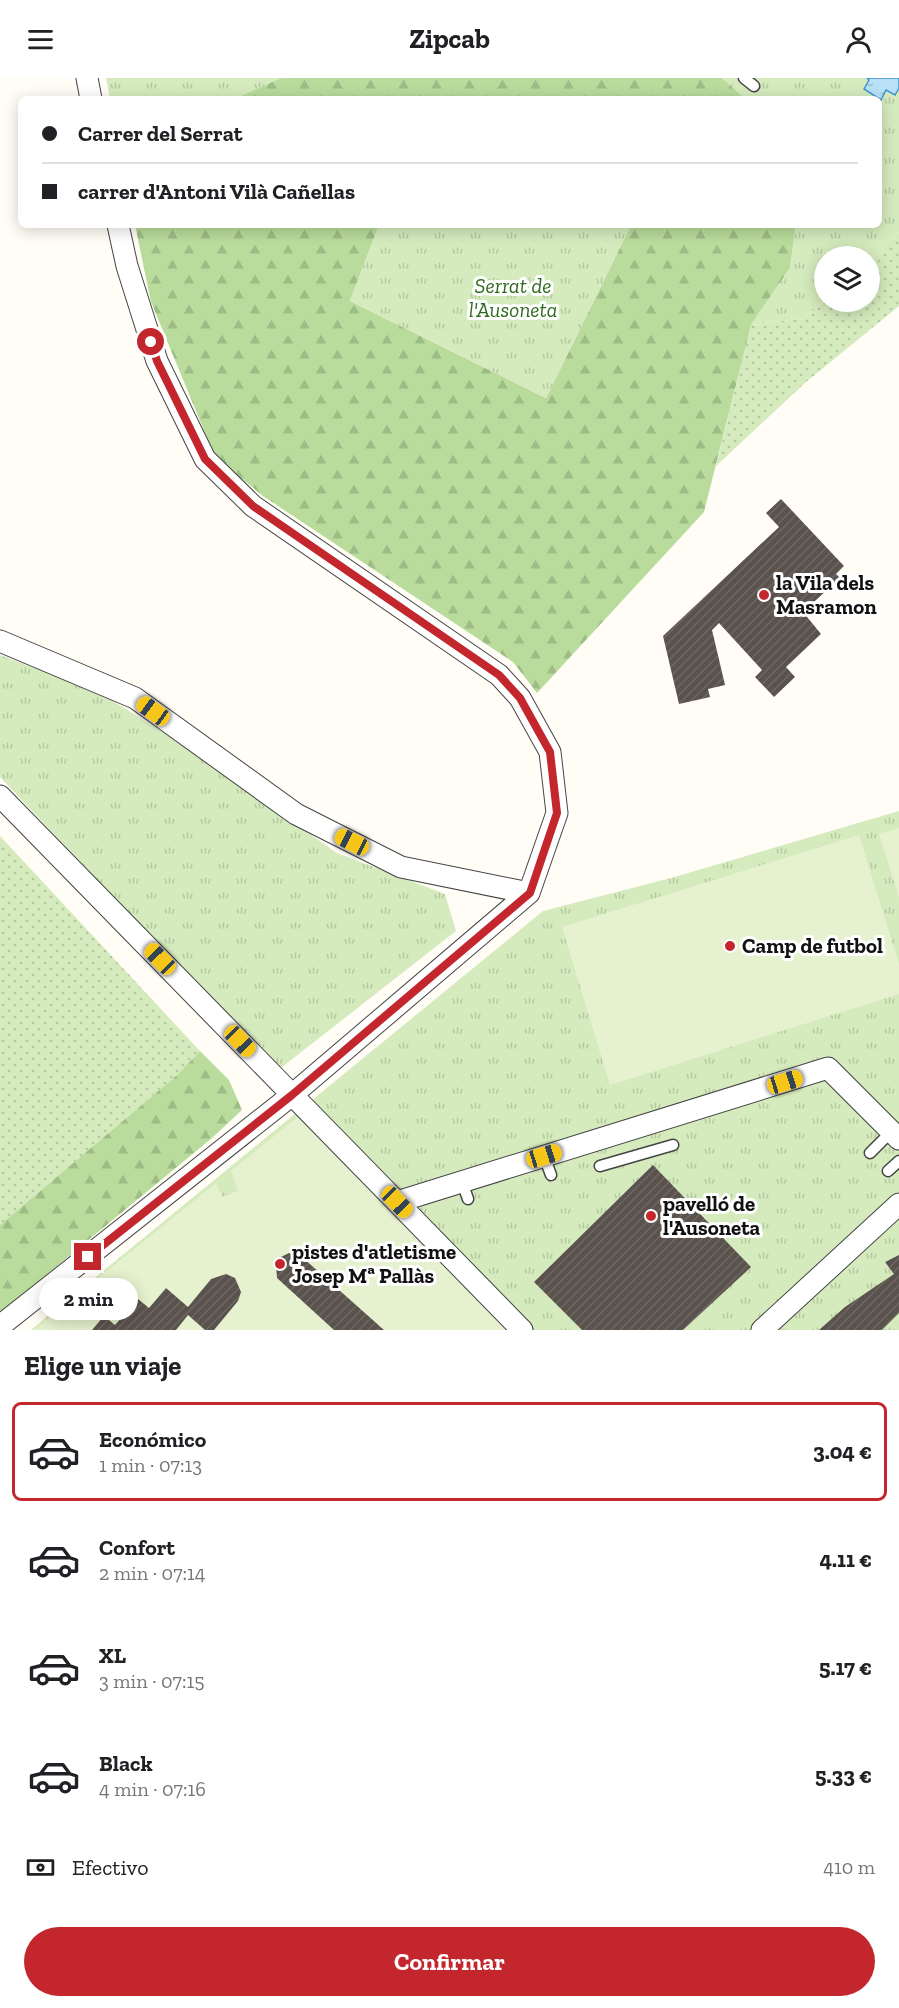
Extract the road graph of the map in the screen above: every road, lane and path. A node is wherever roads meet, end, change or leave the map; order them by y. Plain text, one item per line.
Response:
1 (87, 78) edge
2 (744, 78) edge
3 (754, 86) dead end
4 (90, 96) edge
5 (119, 228) edge
6 (0, 641) edge
7 (0, 796) edge
8 (530, 893) junction
9 (292, 1095) junction
10 (895, 1136) edge
11 (674, 1144) dead end
12 (870, 1153) dead end
13 (899, 1161) edge
14 (600, 1167) dead end
15 (888, 1171) dead end
16 (397, 1202) junction
17 (899, 1204) edge
18 (0, 1326) edge
19 (522, 1330) edge
20 (762, 1330) edge

1 - 4 street
2 - 3 lane
5 - 8 street
6 - 8 street
7 - 9 street
8 - 9 street
9 - 16 street
9 - 18 street
10 - 12 lane
10 - 16 street
11 - 14 lane
13 - 15 lane
16 - 19 street
17 - 20 street

